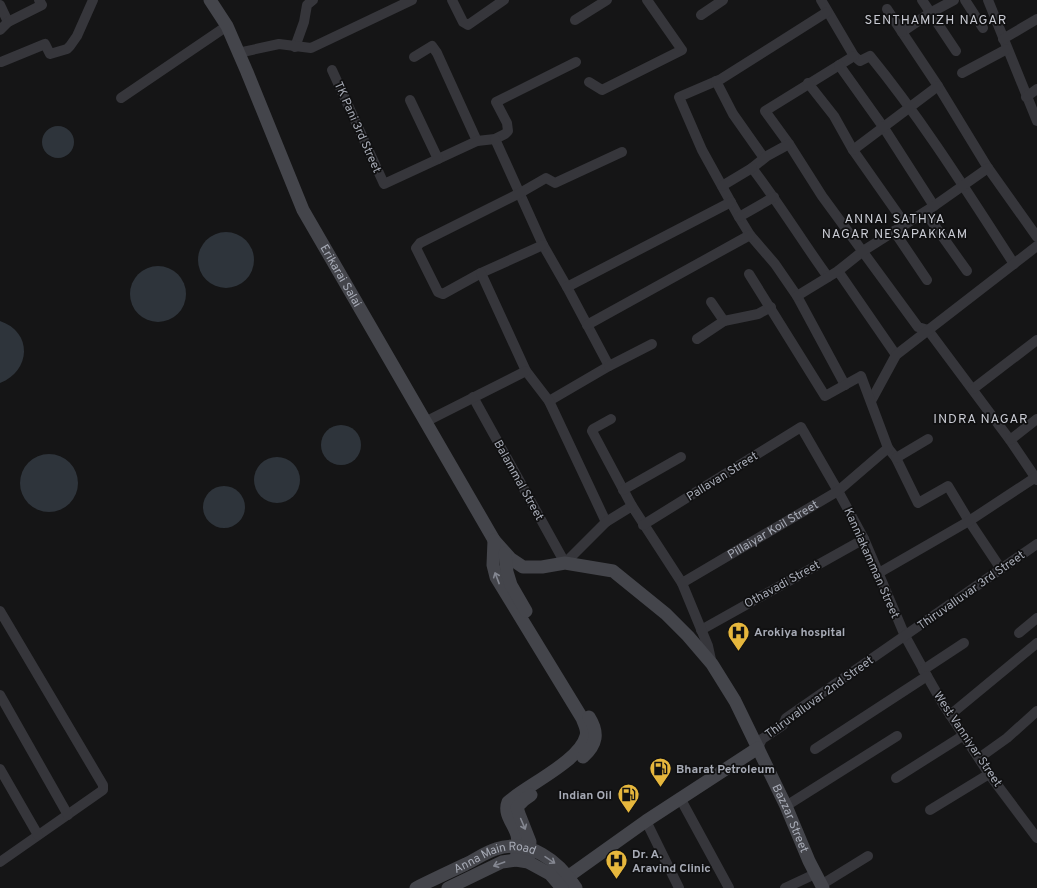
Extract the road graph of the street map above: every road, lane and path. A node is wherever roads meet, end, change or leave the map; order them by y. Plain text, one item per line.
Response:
1 (39, 0) edge
2 (93, 0) edge
3 (210, 0) edge
4 (313, 0) edge
5 (412, 0) edge
6 (452, 0) edge
7 (504, 0) edge
8 (607, 0) edge
9 (647, 0) edge
10 (724, 0) edge
11 (821, 0) edge
12 (922, 0) edge
13 (954, 0) edge
14 (965, 0) edge
15 (988, 0) edge
16 (0, 5) edge
17 (887, 9) dead end
18 (827, 12) junction
19 (930, 13) junction
20 (700, 15) dead end
21 (1037, 19) edge
22 (575, 20) dead end
23 (8, 22) junction
24 (227, 26) junction
25 (983, 28) dead end
26 (0, 30) edge
27 (902, 32) junction
28 (1005, 44) junction
29 (295, 47) junction
30 (956, 51) dead end
31 (238, 53) junction
32 (854, 56) junction
33 (414, 57) dead end
34 (1, 62) dead end
35 (576, 62) dead end
36 (839, 65) junction
37 (332, 70) dead end
38 (962, 73) dead end
39 (716, 81) junction
40 (589, 82) dead end
41 (808, 83) junction
42 (938, 86) junction
43 (1037, 89) edge
44 (1026, 97) junction
45 (121, 98) dead end
46 (410, 100) dead end
47 (910, 108) junction
48 (1037, 121) edge
49 (884, 128) junction
50 (495, 139) junction
51 (477, 141) junction
52 (789, 144) junction
53 (853, 150) junction
54 (622, 152) dead end
55 (764, 158) junction
56 (438, 159) junction
57 (752, 168) junction
58 (988, 168) junction
59 (722, 186) junction
60 (964, 186) junction
61 (520, 193) junction
62 (774, 197) junction
63 (731, 202) junction
64 (934, 206) junction
65 (925, 212) junction
66 (739, 217) junction
67 (905, 224) junction
68 (894, 231) junction
69 (750, 235) junction
70 (1037, 237) edge
71 (542, 245) junction
72 (1037, 246) edge
73 (863, 251) junction
74 (1014, 264) junction
75 (838, 271) junction
76 (967, 271) dead end
77 (481, 273) junction
78 (749, 274) dead end
79 (828, 277) junction
80 (927, 280) dead end
81 (567, 287) junction
82 (797, 296) junction
83 (711, 302) dead end
84 (770, 307) junction
85 (724, 322) junction
86 (587, 325) junction
87 (928, 330) junction
88 (697, 339) dead end
89 (1037, 340) edge
90 (652, 344) dead end
91 (896, 355) junction
92 (609, 366) junction
93 (526, 371) junction
94 (845, 385) junction
95 (973, 389) junction
96 (473, 397) junction
97 (549, 401) junction
98 (870, 401) junction
99 (611, 419) dead end
100 (1037, 419) edge
101 (425, 422) junction
102 (801, 427) joint
103 (928, 439) dead end
104 (1010, 440) junction
105 (888, 448) junction
106 (681, 457) dead end
107 (896, 458) junction
108 (1036, 478) edge
109 (623, 490) junction
110 (838, 491) junction
111 (632, 506) junction
112 (969, 521) junction
113 (606, 522) junction
114 (643, 525) junction
115 (864, 539) junction
116 (494, 540) junction
117 (1037, 544) edge
118 (505, 553) junction
119 (565, 563) junction
120 (1001, 569) junction
121 (877, 574) junction
122 (682, 583) junction
123 (0, 611) edge
124 (1037, 618) edge
125 (701, 630) junction
126 (1019, 633) dead end
127 (904, 636) junction
128 (964, 643) dead end
129 (1037, 643) edge
130 (712, 664) junction
131 (925, 673) junction
132 (0, 695) edge
133 (1037, 711) edge
134 (950, 714) junction
135 (964, 735) junction
136 (897, 736) dead end
137 (758, 748) junction
138 (815, 749) dead end
139 (979, 758) junction
140 (0, 769) edge
141 (989, 774) junction
142 (896, 778) dead end
143 (680, 798) junction
144 (786, 806) junction
145 (930, 810) dead end
146 (68, 815) junction
147 (646, 820) junction
148 (38, 835) junction
149 (1036, 836) edge
150 (524, 847) junction
151 (868, 856) dead end
152 (1, 860) edge
153 (522, 861) junction
154 (563, 882) edge
155 (820, 882) edge
156 (462, 885) edge
157 (416, 888) edge
158 (448, 888) edge
159 (576, 888) edge
160 (680, 888) edge
161 (729, 888) edge
162 (785, 888) edge

1 - 23 street
2 - 34 street
3 - 24 street, Erikarai Salai
4 - 29 street
5 - 29 street
6 - 7 street
8 - 22 street
9 - 40 street
10 - 20 street
11 - 18 street
12 - 19 street
13 - 19 street
14 - 25 street
15 - 28 street
16 - 23 street
17 - 27 street
18 - 32 street
18 - 39 street
19 - 27 street
19 - 30 street
21 - 28 street
23 - 26 street
24 - 31 street, Erikarai Salai
24 - 45 street
27 - 42 street
28 - 38 street
28 - 44 street
29 - 31 street
31 - 101 street, Erikarai Salai
32 - 36 street
32 - 47 street
33 - 51 street
35 - 50 street
36 - 41 street
36 - 49 street
37 - 56 street, TK Pani 3rd Street
39 - 55 street
39 - 59 street
41 - 52 street
41 - 53 street
42 - 47 street
42 - 58 street
43 - 44 street
44 - 48 street
46 - 56 street
47 - 49 street
47 - 60 street
49 - 53 street
49 - 64 street
50 - 51 street
50 - 61 street
51 - 56 street
52 - 55 street
52 - 73 street
53 - 67 street
54 - 61 street
55 - 57 street
57 - 59 street
57 - 62 street
58 - 60 street
58 - 70 street
59 - 63 street
60 - 64 street
60 - 74 street
61 - 71 street
61 - 77 street
62 - 66 street
62 - 79 street
63 - 66 street
63 - 81 street
64 - 65 street
65 - 67 street
65 - 76 street
66 - 69 street
67 - 68 street
68 - 73 street
68 - 80 street
69 - 82 street
69 - 86 street
71 - 77 street
71 - 81 street
72 - 74 street
73 - 75 street
73 - 87 street
74 - 87 street
75 - 79 street
75 - 91 street
77 - 93 street
78 - 84 street
79 - 82 street
81 - 86 street
82 - 94 street
83 - 85 street
84 - 85 street
84 - 94 street
85 - 88 street
86 - 92 street
87 - 91 street
87 - 95 street
89 - 95 street
90 - 92 street
91 - 98 street
92 - 97 street
93 - 96 street
93 - 97 street
94 - 98 street
95 - 104 street
96 - 101 street
96 - 119 street, Balammal Street
97 - 113 street
98 - 105 street
99 - 109 street
100 - 104 street
101 - 116 street, Erikarai Salai
102 - 110 street, Kanniakamman Street
102 - 114 street, Pallavan Street
103 - 107 street
104 - 108 street
105 - 107 street
105 - 110 street, Pillaiyar Koil Street
106 - 109 street
107 - 112 street
108 - 112 street
109 - 111 street
110 - 115 street, Kanniakamman Street
110 - 122 street, Pillaiyar Koil Street
111 - 113 street
111 - 114 street
112 - 120 street
112 - 121 street
113 - 119 street
114 - 122 street
115 - 121 street, Kanniakamman Street
115 - 125 street, Othavadi Street
116 - 118 street
150 -> 116 street
117 - 120 street, Thiruvalluvar 3rd Street
118 - 119 street
118 -> 150 street
119 - 130 street
120 - 127 street, Thiruvalluvar 3rd Street
121 - 127 street, Kanniakamman Street
122 - 125 street
123 - 146 street
124 - 126 street
125 - 130 street
127 - 131 street, West Vanniyar Street
127 - 137 street, Thiruvalluvar 2nd Street
128 - 131 street
129 - 134 street
130 - 137 street
131 - 134 street, West Vanniyar Street
131 - 138 street
132 - 146 street
133 - 139 street
134 - 135 street, West Vanniyar Street
135 - 139 street, West Vanniyar Street
135 - 142 street
136 - 144 street
137 - 143 street
137 - 144 street, Bazzar Street
139 - 141 street, West Vanniyar Street
140 - 148 street
141 - 145 street
141 - 149 street, West Vanniyar Street
143 - 147 street
143 - 161 street
144 - 155 street, Bazzar Street
146 - 148 street
147 - 154 street
147 - 160 street
148 - 152 street
150 - 153 street
150 -> 154 street, Anna Main Road
150 - 157 street, Anna Main Road
151 - 155 street
153 - 154 street, Anna Main Road
153 -> 156 street, Anna Main Road
154 - 159 street
155 - 162 street
156 - 158 street, Anna Main Road

